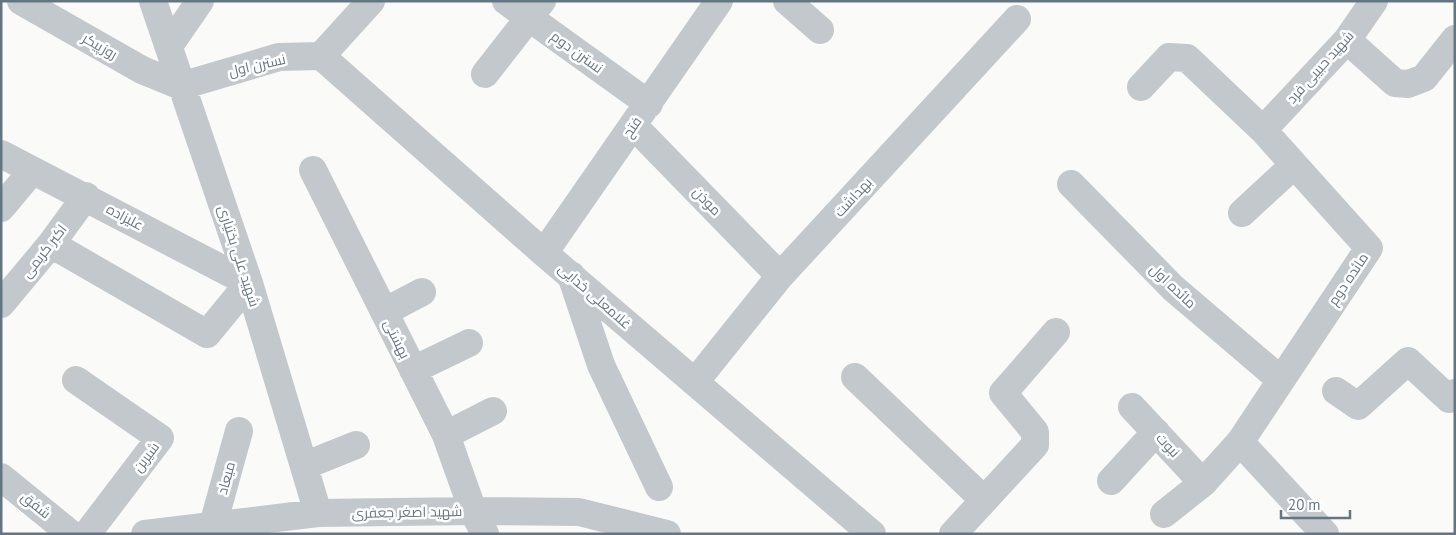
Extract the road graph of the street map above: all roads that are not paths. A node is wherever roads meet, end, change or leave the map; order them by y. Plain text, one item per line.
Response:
1 (21, 1) edge
2 (152, 1) edge
3 (200, 1) edge
4 (371, 1) edge
5 (506, 1) edge
6 (719, 1) edge
7 (786, 1) edge
8 (1374, 1) edge
9 (536, 9) edge
10 (1017, 19) dead end
11 (820, 30) dead end
12 (1455, 39) edge
13 (1347, 40) junction
14 (169, 46) junction
15 (321, 56) junction
16 (486, 74) dead end
17 (181, 86) junction
18 (1140, 87) dead end
19 (641, 115) junction
20 (1263, 130) junction
21 (1, 154) edge
22 (1294, 165) junction
23 (313, 170) dead end
24 (32, 171) junction
25 (1071, 184) dead end
26 (86, 196) junction
27 (1, 208) edge
28 (1242, 213) dead end
29 (51, 244) junction
30 (544, 253) junction
31 (571, 275) junction
32 (780, 276) junction
33 (249, 283) junction
34 (422, 292) dead end
35 (1, 304) edge
36 (384, 312) junction
37 (1056, 332) dead end
38 (469, 343) dead end
39 (413, 370) junction
40 (855, 376) dead end
41 (76, 380) dead end
42 (1281, 380) junction
43 (695, 382) junction
44 (1336, 391) dead end
45 (1455, 393) edge
46 (1132, 407) dead end
47 (494, 411) dead end
48 (239, 431) dead end
49 (1156, 432) junction
50 (446, 435) junction
51 (1240, 442) junction
52 (356, 445) dead end
53 (304, 466) junction
54 (1, 477) edge
55 (1112, 481) dead end
56 (1203, 483) junction
57 (659, 488) dead end
58 (984, 500) junction
59 (318, 513) junction
60 (1164, 514) dead end
61 (479, 522) edge
62 (434, 523) edge
63 (287, 524) edge
64 (213, 525) junction
65 (71, 534) edge
66 (87, 534) edge
67 (145, 534) edge
68 (667, 534) edge
69 (872, 534) edge
70 (953, 534) edge
71 (1325, 534) edge

1 - 17 street, روزپیکر
2 - 14 street, شهید علی بختیاری
3 - 14 street
4 - 15 street
5 - 9 street, نسترن دوم
6 - 19 street, فتح
7 - 11 street
8 - 13 street, شهید حبیبی فرد
9 - 16 street
9 - 19 street, نسترن دوم
10 - 32 street, بهداشت
12 - 13 street
13 - 20 street, شهید حبیبی فرد
14 - 17 street, شهید علی بختیاری
15 - 17 street, نسترن اول
15 - 30 street, غلامعلی خدایی
17 - 33 street, شهید علی بختیاری
18 - 20 street, مائده دوم
19 - 30 street, فتح
19 - 32 street, موذن
20 - 22 street, مائده دوم
21 - 24 street, علیزاده
22 - 28 street
22 - 42 street, مائده دوم
23 - 36 street, بهشتی
24 - 26 street, علیزاده
24 - 27 street
25 - 42 street, مائده اول
26 - 29 street, اکبر کریمی
26 - 33 street, علیزاده
29 - 33 street
29 - 35 street, اکبر کریمی
30 - 31 street, غلامعلی خدایی
31 - 43 street, غلامعلی خدایی
31 - 57 street
32 - 43 street, بهداشت
33 - 53 street, شهید علی بختیاری
34 - 36 street
36 - 39 street, بهشتی
37 - 58 street
38 - 39 street
39 - 50 street, بهشتی
40 - 58 street
41 - 66 street, شیرین
42 - 51 street, مائده دوم
43 - 69 street, غلامعلی خدایی
44 - 45 street
46 - 49 street, نبوت
47 - 50 street
48 - 64 street, میعاد
49 - 55 street
49 - 56 street, نبوت
50 - 61 street, بهشتی
51 - 56 street, مائده دوم
51 - 71 street
52 - 53 street
53 - 59 street, شهید علی بختیاری
54 - 65 street, شفق
56 - 60 street, مائده دوم
58 - 70 street
59 - 62 street, شهید اصغر جعفری
59 - 63 street, شهید اصغر جعفری
61 - 62 street, شهید اصغر جعفری
61 - 68 street, شهید اصغر جعفری
63 - 64 street, شهید اصغر جعفری
64 - 67 street, شهید اصغر جعفری

